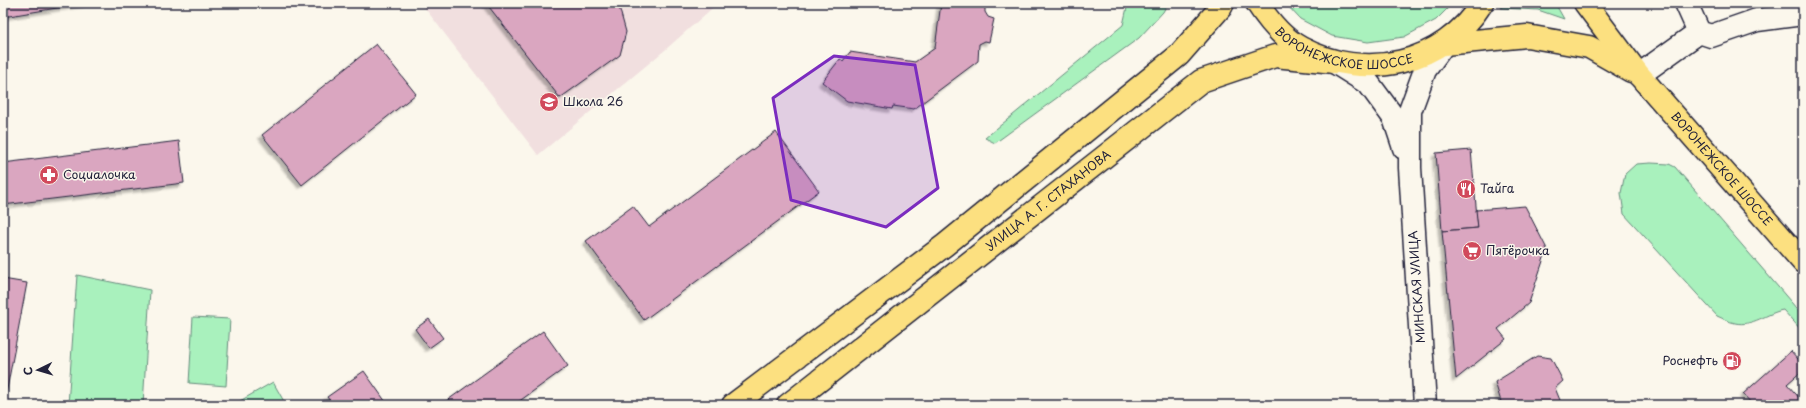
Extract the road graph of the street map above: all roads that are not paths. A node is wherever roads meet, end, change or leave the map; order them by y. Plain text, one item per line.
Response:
1 (1223, 3) edge
2 (1256, 3) edge
3 (1482, 3) edge
4 (1585, 3) edge
5 (1686, 3) edge
6 (1803, 14) edge
7 (1699, 32) junction
8 (1444, 44) junction
9 (1334, 62) junction
10 (1640, 75) junction
11 (1410, 168) junction
12 (1803, 262) edge
13 (733, 405) edge
14 (788, 405) edge
15 (1425, 405) edge

1 - 13 main road
2 - 9 main road, ВОРОНЕЖСКОЕ ШОССЕ
3 - 8 main road, ВОРОНЕЖСКОЕ ШОССЕ
4 - 10 main road, ВОРОНЕЖСКОЕ ШОССЕ
5 - 7 street
6 - 7 street
7 - 10 street
8 - 9 main road, ВОРОНЕЖСКОЕ ШОССЕ
8 - 10 main road, ВОРОНЕЖСКОЕ ШОССЕ
8 - 11 street
9 - 11 street
9 - 14 main road, УЛИЦА А. Г. СТАХАНОВА
10 - 12 main road, ВОРОНЕЖСКОЕ ШОССЕ
11 - 15 street, МИНСКАЯ УЛИЦА

